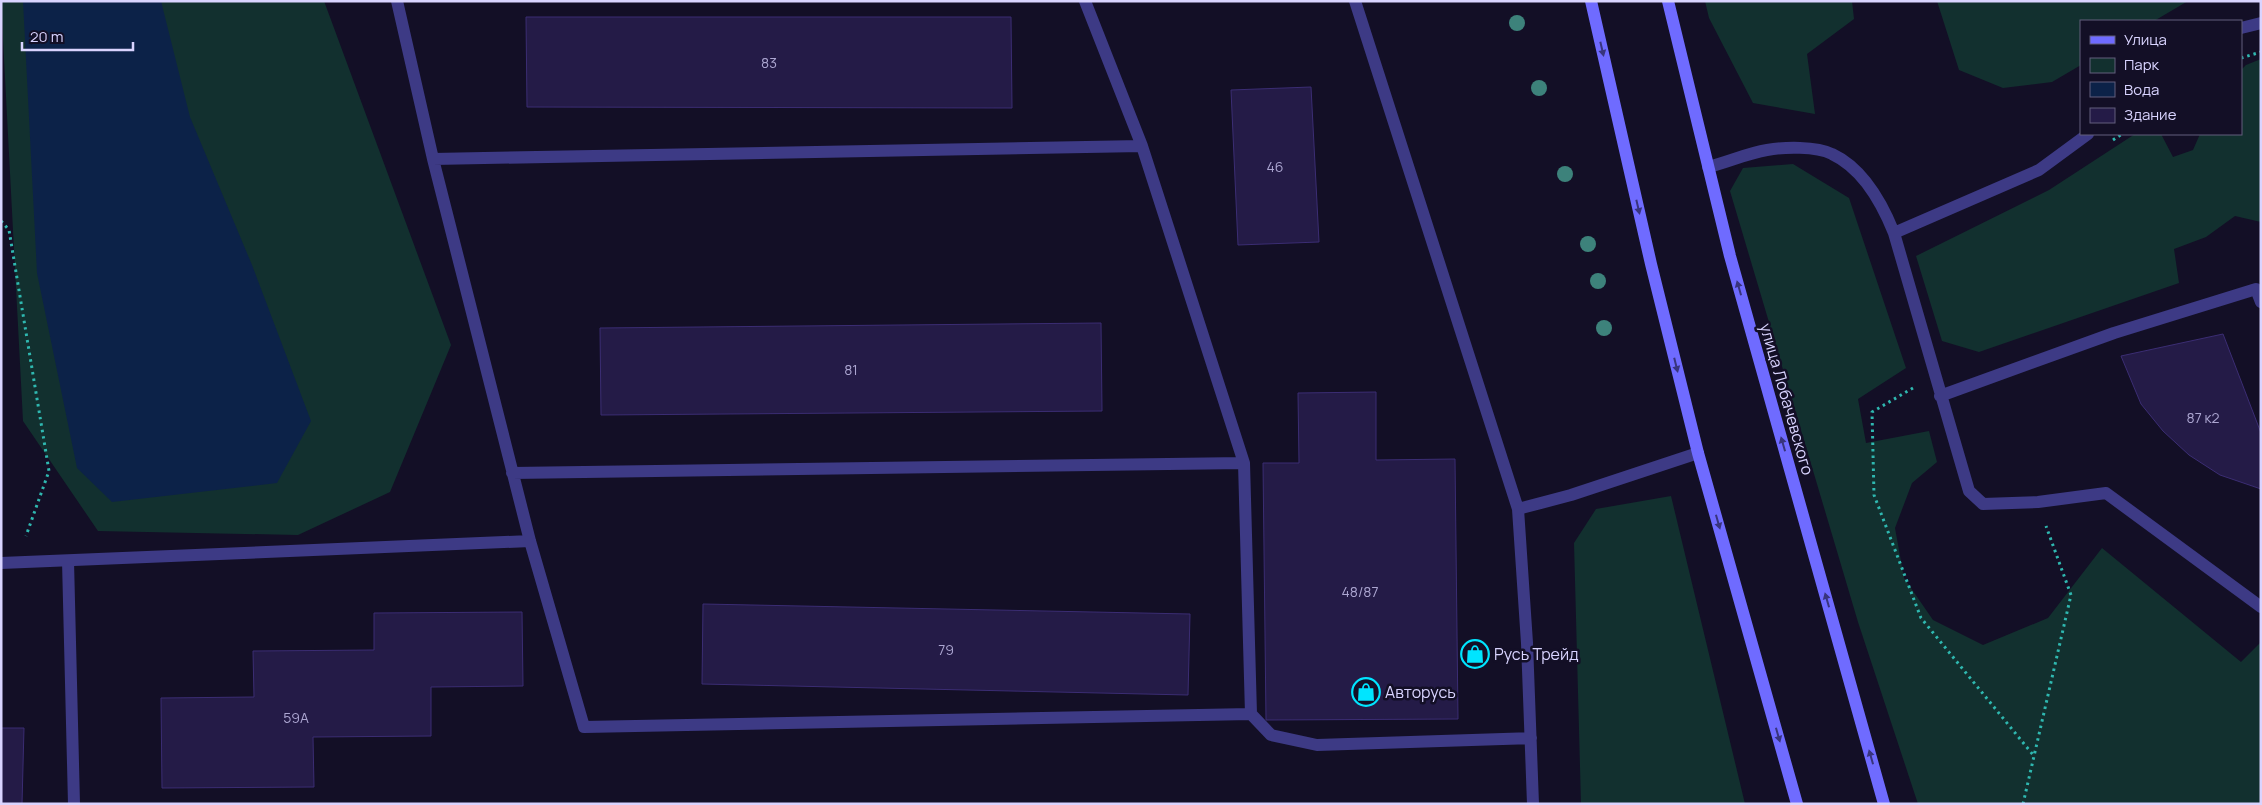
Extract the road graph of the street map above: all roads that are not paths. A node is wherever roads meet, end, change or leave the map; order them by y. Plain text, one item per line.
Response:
1 (397, 1) edge
2 (1085, 1) edge
3 (1355, 1) edge
4 (1592, 1) edge
5 (1668, 1) edge
6 (2261, 23) edge
7 (2242, 28) edge
8 (2087, 135) edge
9 (1142, 146) junction
10 (433, 159) junction
11 (1708, 167) junction
12 (1894, 233) junction
13 (2261, 302) edge
14 (1940, 396) junction
15 (1698, 452) junction
16 (1244, 463) junction
17 (512, 472) junction
18 (1518, 508) junction
19 (530, 541) junction
20 (68, 561) junction
21 (1, 563) edge
22 (2261, 607) edge
23 (1251, 714) junction
24 (1531, 738) junction
25 (74, 804) edge
26 (1533, 804) edge
27 (1797, 804) edge
28 (1884, 804) edge

1 - 10 lane
2 - 9 lane
3 - 18 lane
4 -> 15 main road
5 - 11 main road, улица Лобачевского
6 - 7 lane
8 - 12 lane
9 - 10 lane
9 - 16 lane
10 - 17 lane
11 - 12 lane
28 -> 11 main road, улица Лобачевского
12 - 14 lane
13 - 14 lane
14 - 22 lane
15 - 18 lane
15 -> 27 main road
16 - 17 lane
16 - 23 lane
17 - 19 lane
18 - 24 lane
19 - 20 lane
19 - 23 lane
20 - 21 lane
20 - 25 lane
23 - 24 lane
24 - 26 lane

